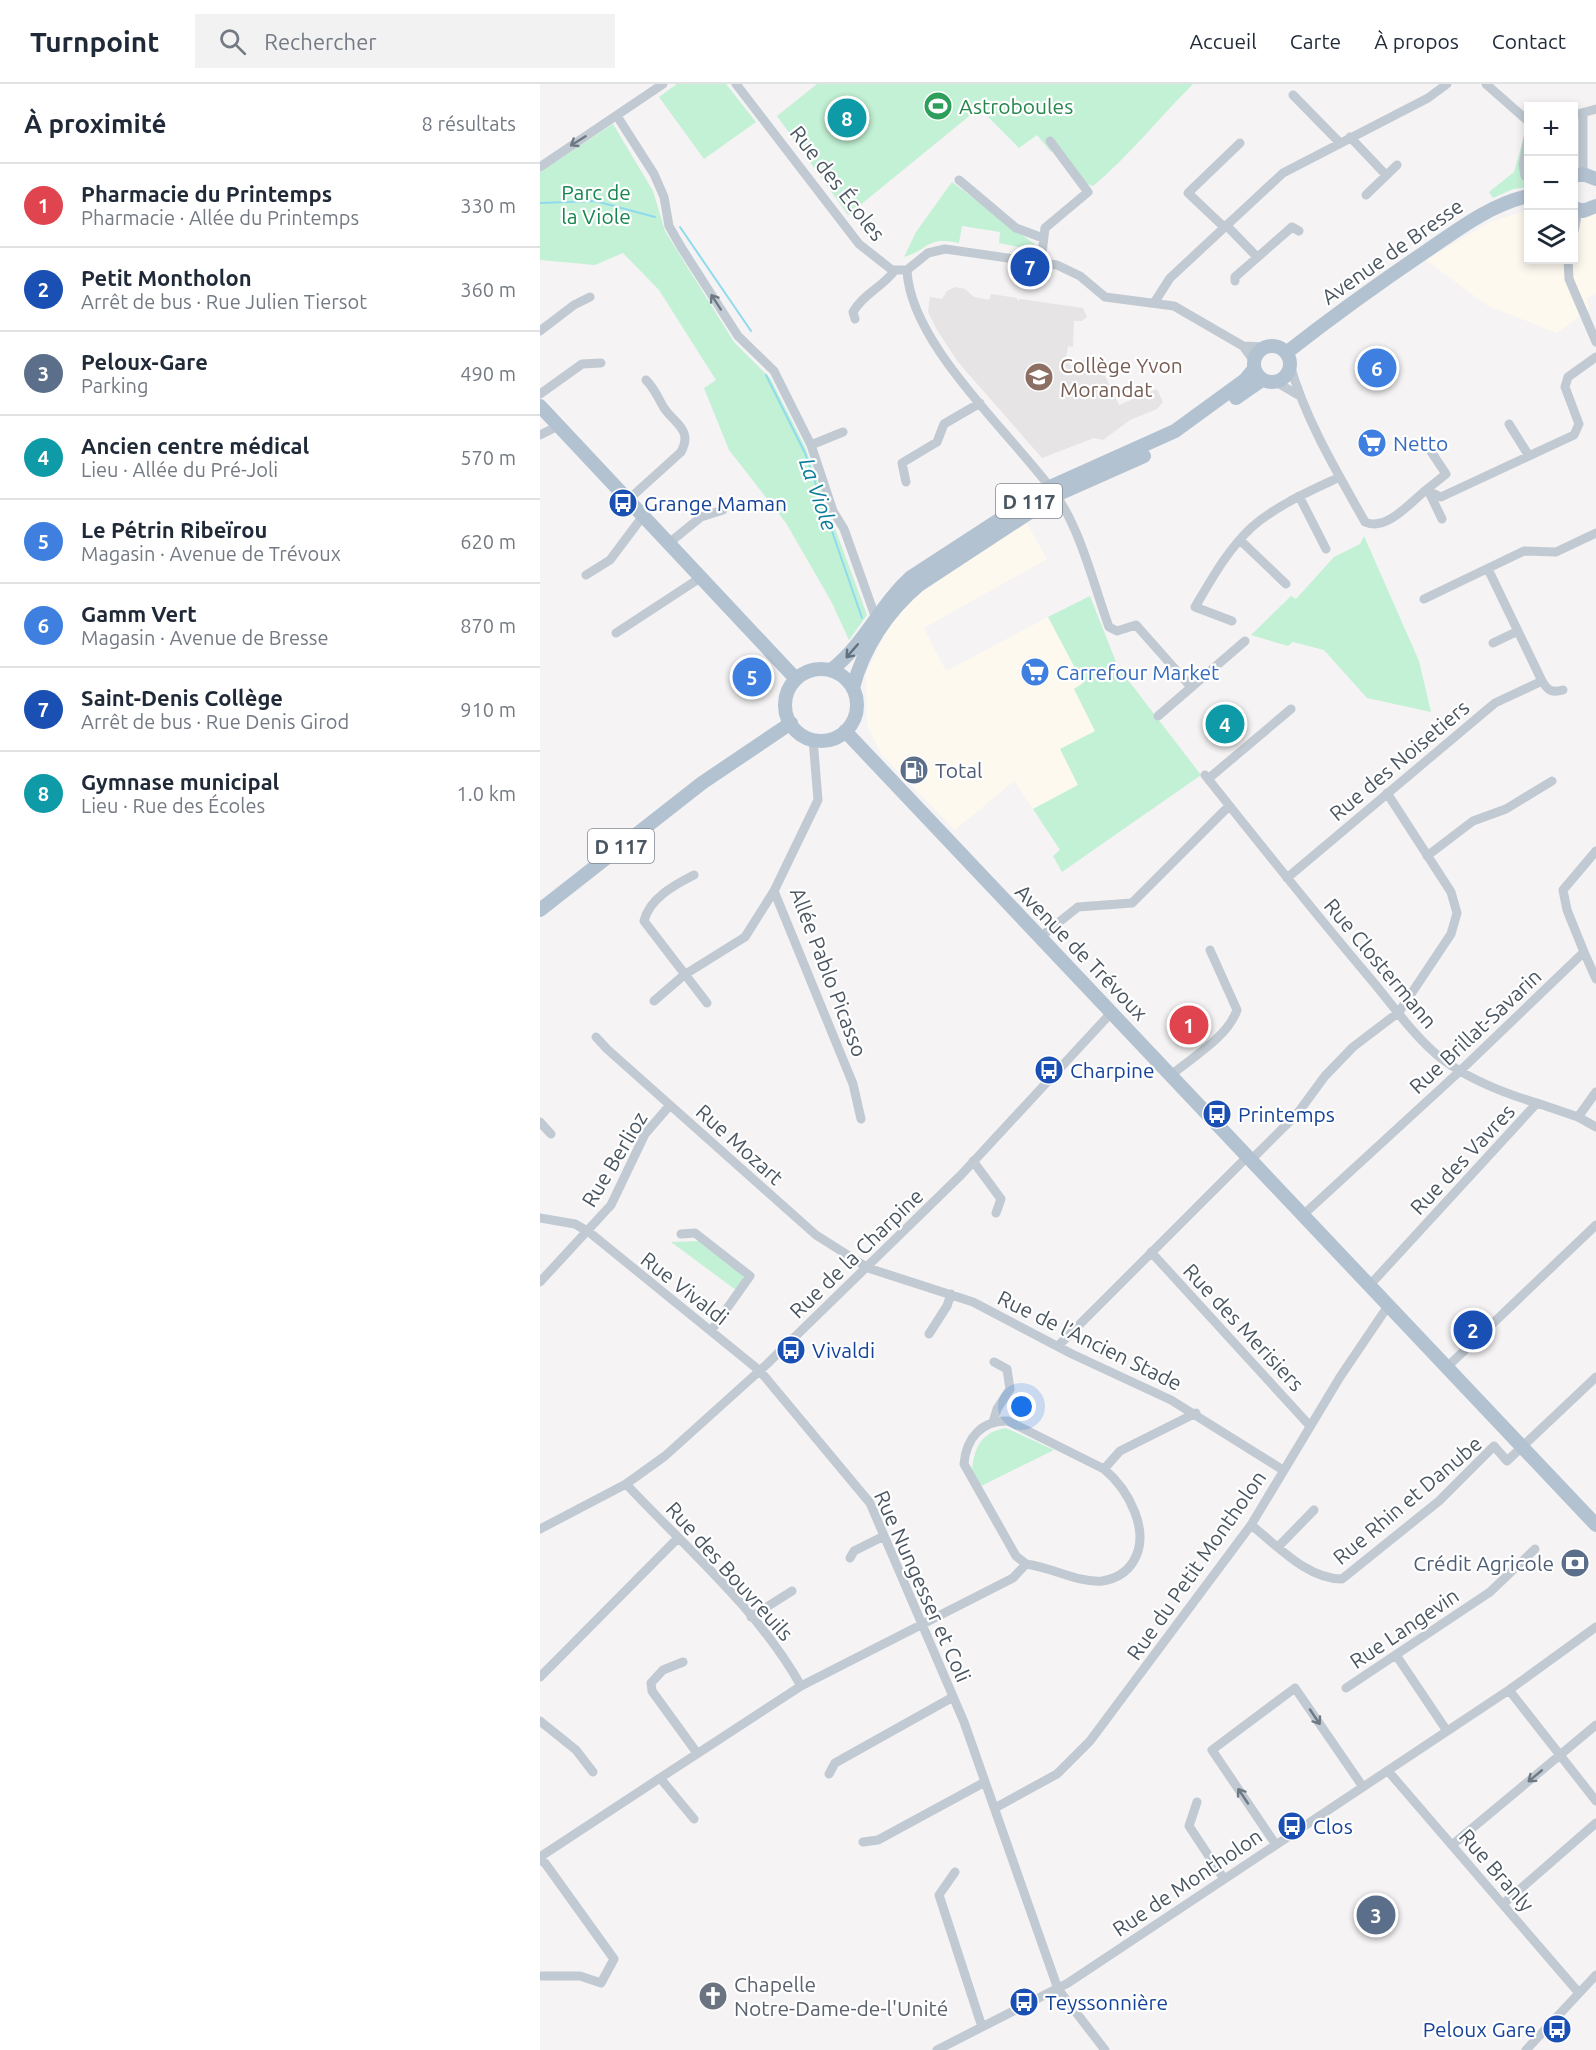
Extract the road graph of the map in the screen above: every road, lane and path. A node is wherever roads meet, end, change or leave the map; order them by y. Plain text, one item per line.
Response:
1 (663, 84) edge
2 (736, 84) edge
3 (1447, 84) edge
4 (1486, 84) edge
5 (1293, 95) dead end
6 (1596, 109) edge
7 (1578, 114) edge
8 (617, 116) junction
9 (1524, 117) edge
10 (1350, 137) junction
11 (1050, 141) dead end
12 (1240, 143) dead end
13 (1340, 143) junction
14 (1397, 165) dead end
15 (540, 166) edge
16 (1386, 175) junction
17 (1584, 176) edge
18 (959, 180) dead end
19 (1366, 195) dead end
20 (1524, 197) edge
21 (1596, 206) edge
22 (1578, 210) edge
23 (1225, 226) junction
24 (1299, 231) dead end
25 (1044, 238) junction
26 (1257, 257) junction
27 (1041, 262) junction
28 (1568, 264) edge
29 (895, 270) junction
30 (907, 270) junction
31 (1234, 281) dead end
32 (590, 297) dead end
33 (1154, 303) junction
34 (855, 319) dead end
35 (540, 331) edge
36 (1596, 342) edge
37 (1243, 346) junction
38 (1265, 347) junction
39 (1596, 357) edge
40 (1288, 359) junction
41 (601, 363) dead end
42 (1262, 373) junction
43 (646, 380) dead end
44 (540, 394) edge
45 (1298, 395) junction
46 (980, 403) junction
47 (540, 406) edge
48 (1509, 424) dead end
49 (558, 426) junction
50 (843, 432) dead end
51 (540, 435) edge
52 (811, 445) junction
53 (1430, 450) dead end
54 (1529, 456) junction
55 (1340, 477) junction
56 (906, 482) dead end
57 (1052, 492) junction
58 (1428, 492) junction
59 (1299, 496) junction
60 (628, 500) junction
61 (723, 510) dead end
62 (643, 516) junction
63 (1442, 519) dead end
64 (1596, 533) edge
65 (1240, 540) junction
66 (669, 543) junction
67 (1326, 549) dead end
68 (1488, 569) junction
69 (585, 575) dead end
70 (700, 578) junction
71 (1286, 584) dead end
72 (1424, 599) dead end
73 (881, 620) junction
74 (1232, 621) dead end
75 (1518, 631) junction
76 (616, 633) dead end
77 (1245, 641) dead end
78 (1493, 643) dead end
79 (831, 670) junction
80 (796, 679) junction
81 (1542, 681) junction
82 (1191, 687) junction
83 (853, 688) junction
84 (1563, 690) dead end
85 (1291, 709) dead end
86 (1158, 716) dead end
87 (790, 723) junction
88 (845, 731) junction
89 (813, 740) junction
90 (1552, 781) dead end
91 (1387, 793) junction
92 (1229, 806) junction
93 (1427, 856) junction
94 (1595, 856) edge
95 (694, 875) dead end
96 (1287, 878) junction
97 (774, 891) junction
98 (540, 910) edge
99 (1039, 938) junction
100 (1210, 950) dead end
101 (1584, 952) junction
102 (684, 975) junction
103 (1596, 979) edge
104 (654, 1002) dead end
105 (707, 1003) dead end
106 (1399, 1012) junction
107 (1111, 1013) junction
108 (596, 1037) dead end
109 (1460, 1071) junction
110 (1170, 1076) junction
111 (1596, 1092) edge
112 (1537, 1103) junction
113 (670, 1105) junction
114 (1578, 1117) junction
115 (861, 1119) dead end
116 (540, 1122) edge
117 (1596, 1127) edge
118 (551, 1134) dead end
119 (1248, 1159) junction
120 (973, 1161) junction
121 (996, 1213) dead end
122 (1303, 1215) junction
123 (540, 1218) edge
124 (1596, 1225) edge
125 (589, 1232) junction
126 (681, 1234) dead end
127 (1151, 1252) junction
128 (868, 1268) junction
129 (540, 1282) edge
130 (1369, 1286) junction
131 (951, 1294) junction
132 (1388, 1306) junction
133 (711, 1331) junction
134 (929, 1334) dead end
135 (1058, 1346) junction
136 (994, 1362) dead end
137 (1446, 1368) junction
138 (760, 1371) junction
139 (1596, 1377) edge
140 (1196, 1413) junction
141 (993, 1422) junction
142 (1310, 1426) junction
143 (1521, 1448) junction
144 (1104, 1468) junction
145 (1283, 1470) junction
146 (626, 1484) junction
147 (1314, 1510) dead end
148 (1596, 1524) edge
149 (1251, 1525) junction
150 (540, 1528) edge
151 (884, 1536) junction
152 (677, 1539) junction
153 (1278, 1546) junction
154 (1535, 1549) dead end
155 (850, 1558) dead end
156 (1026, 1564) junction
157 (792, 1592) dead end
158 (752, 1617) junction
159 (922, 1623) junction
160 (1596, 1627) edge
161 (1396, 1655) junction
162 (683, 1662) dead end
163 (540, 1677) edge
164 (801, 1686) junction
165 (1346, 1688) dead end
166 (1509, 1690) junction
167 (953, 1697) junction
168 (540, 1721) edge
169 (1596, 1725) edge
170 (1447, 1731) junction
171 (697, 1754) junction
172 (1560, 1755) junction
173 (1388, 1771) junction
174 (593, 1772) dead end
175 (829, 1774) dead end
176 (660, 1778) junction
177 (985, 1782) junction
178 (1363, 1787) junction
179 (1596, 1801) edge
180 (1197, 1802) dead end
181 (995, 1808) junction
182 (694, 1819) dead end
183 (1596, 1823) edge
184 (863, 1842) dead end
185 (1276, 1845) junction
186 (1452, 1845) junction
187 (540, 1858) edge
188 (955, 1872) dead end
189 (1224, 1879) junction
190 (1503, 1904) junction
191 (1596, 1974) edge
192 (540, 1976) edge
193 (1058, 1989) junction
194 (1579, 1993) junction
195 (982, 2027) junction
196 (937, 2050) edge
197 (1105, 2050) edge
198 (1526, 2050) edge

1 - 8 street
2 - 29 street, Rue des Écoles
3 - 10 street
4 - 9 street
5 - 13 street
6 - 7 street
7 - 17 street
8 -> 15 street
52 -> 8 street
10 - 13 street
10 - 16 street
11 - 25 street
12 - 23 street
13 - 23 street
14 - 16 street
16 - 19 street
18 - 25 street
20 - 40 main road, Avenue de Bresse
21 - 22 main road
23 - 26 street
23 - 33 street
24 - 26 street
25 - 27 street
26 - 31 street
27 - 30 street
27 - 33 street
28 - 36 street
29 - 30 street
29 - 34 street
30 - 46 street
32 - 35 street
33 - 37 street
37 - 38 street
37 - 42 street
38 - 40 main road
38 - 42 main road
39 - 54 street
40 - 42 main road, Avenue de Bresse
40 - 45 street
41 - 44 street
42 - 45 street
42 - 57 main road, D 117
43 - 60 street
45 - 55 street
46 - 56 street
46 - 57 street
47 - 49 main road
48 - 54 street
49 - 51 street
49 - 60 main road
50 - 52 street
52 - 73 street
53 - 58 street
54 - 58 street
55 - 58 street
55 - 59 street
57 - 73 main road, D 117
57 - 82 street
58 - 63 street
59 - 65 street
59 - 67 street
60 - 62 main road
61 - 66 street
62 - 66 main road
62 - 69 street
64 - 68 street
65 - 71 street
65 - 74 street
66 - 70 main road
68 - 72 street
68 - 75 street
70 - 76 street
70 - 80 main road
73 -> 79 main road, D 117
73 - 83 main road, D 117
75 - 78 street
75 - 81 street
77 - 82 street
79 - 80 main road
79 - 83 main road
80 - 87 main road
81 - 84 street
81 - 91 street, Rue des Noisetiers
82 - 86 street
83 - 88 main road
85 - 92 street, Rue Clostermann
87 - 89 main road
87 - 98 main road, D 117
88 - 89 main road
88 - 99 main road, Avenue de Trévoux
89 - 97 street, Allée Pablo Picasso
90 - 93 street
91 - 93 street
91 - 96 street, Rue des Noisetiers
92 - 96 street, Rue Clostermann
92 - 99 street
93 - 106 street
94 - 101 street
95 - 102 street
96 - 106 street, Rue Clostermann
97 - 102 street
97 - 115 street, Allée Pablo Picasso
99 - 107 main road, Avenue de Trévoux
100 - 110 street
101 - 103 street
101 - 109 street, Rue Brillat-Savarin
102 - 104 street
102 - 105 street
106 - 109 street, Rue Clostermann
106 - 119 street
107 - 110 main road, Avenue de Trévoux
107 - 120 street, Rue de la Charpine
108 - 113 street, Rue Mozart
109 - 112 street, Rue Clostermann
109 - 122 street, Rue Brillat-Savarin
110 - 119 main road, Avenue de Trévoux
111 - 114 street
112 - 114 street, Rue des Vavres
112 - 130 street, Rue des Vavres
113 - 125 street, Rue Berlioz
113 - 128 street, Rue Mozart
114 - 117 street, Rue des Vavres
116 - 118 street
119 - 122 main road, Avenue de Trévoux
119 - 127 street
120 - 121 street
120 - 128 street, Rue de la Charpine
122 - 130 main road, Avenue de Trévoux
123 - 125 street, Rue Vivaldi
124 - 137 street
125 - 129 street, Rue Berlioz
125 - 133 street, Rue Vivaldi
126 - 133 street
127 - 135 street
127 - 142 street, Rue des Merisiers
128 - 131 street, Rue de l’Ancien Stade
128 - 138 street, Rue de la Charpine
130 - 132 main road, Avenue de Trévoux
131 - 134 street
131 - 135 street, Rue de l’Ancien Stade
132 - 137 main road, Avenue de Trévoux
132 - 142 street, Rue du Petit Montholon
133 - 138 street, Rue Vivaldi
135 - 140 street, Rue de l’Ancien Stade
136 - 141 street
137 - 143 main road, Avenue de Trévoux
138 - 146 street, Rue de la Charpine
138 - 151 street, Rue Nungesser et Coli
139 - 143 street
140 - 144 street
140 - 145 street, Rue de l’Ancien Stade
141 - 144 street
141 - 156 street
142 - 145 street, Rue du Petit Montholon
143 - 148 main road, Avenue de Trévoux
143 - 153 street, Rue Rhin et Danube
144 - 156 street
145 - 149 street, Rue du Petit Montholon
146 - 150 street, Rue de la Charpine
146 - 152 street, Rue des Bouvreuils
147 - 153 street
149 - 153 street, Rue Rhin et Danube
149 - 181 street, Rue du Petit Montholon
151 - 155 street
151 - 159 street, Rue Nungesser et Coli
152 - 158 street, Rue des Bouvreuils
152 - 163 street
154 - 161 street, Rue Langevin
156 - 159 street
157 - 158 street
158 - 164 street, Rue des Bouvreuils
159 - 164 street
159 - 167 street, Rue Nungesser et Coli
160 - 166 street, Rue de Montholon
161 - 165 street, Rue Langevin
161 - 170 street
162 - 171 street
164 - 171 street
166 - 170 street, Rue de Montholon
166 - 172 street
167 - 175 street
167 - 177 street, Rue Nungesser et Coli
168 - 174 street
169 - 172 street
170 - 173 street, Rue de Montholon
171 - 176 street
172 - 179 street
172 -> 186 street
173 - 178 street, Rue de Montholon
173 - 186 street, Rue Branly
176 - 182 street
176 - 187 street
177 - 181 street, Rue Nungesser et Coli
177 - 184 street
178 - 185 street, Rue de Montholon
185 -> 178 street
180 - 189 street
181 - 193 street, Rue Nungesser et Coli
183 - 190 street
185 - 189 street, Rue de Montholon
186 - 190 street, Rue Branly
187 - 192 street
188 - 195 street
189 - 193 street, Rue de Montholon
190 - 194 street, Rue Branly
191 - 194 street
193 - 195 street, Rue de Montholon
193 - 197 street, Rue Nungesser et Coli
194 - 198 street
195 - 196 street, Rue de Montholon

